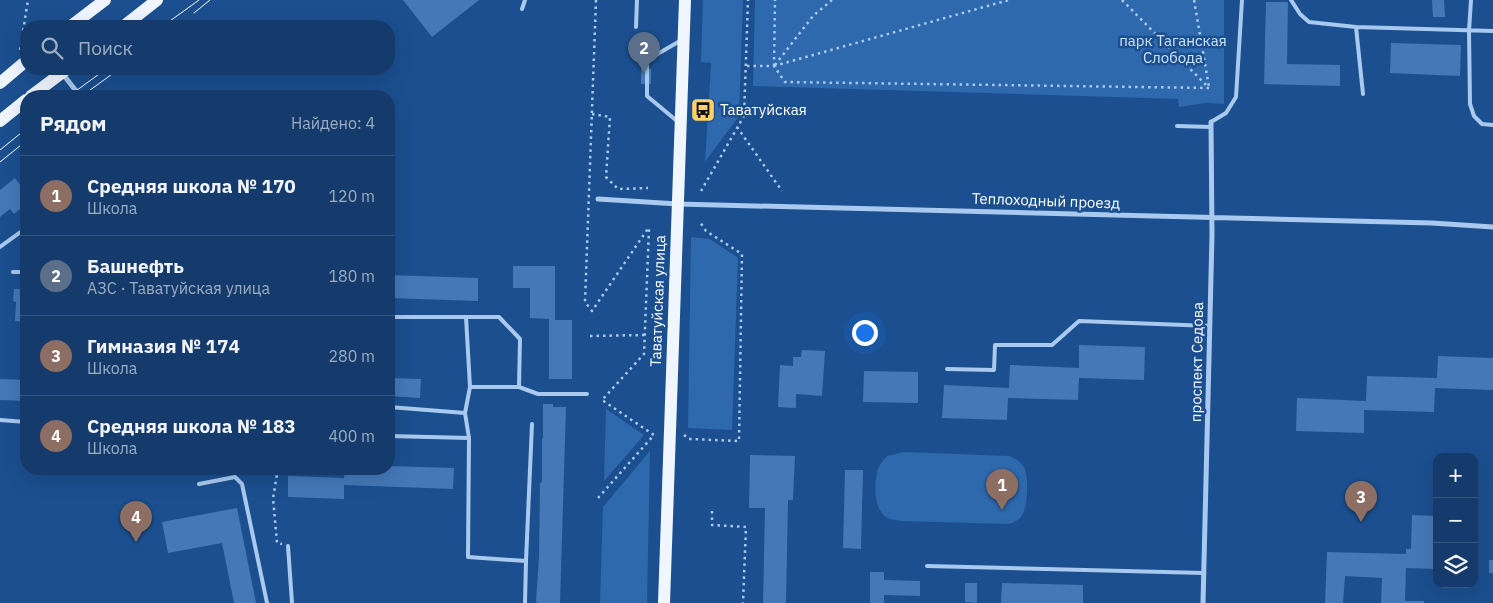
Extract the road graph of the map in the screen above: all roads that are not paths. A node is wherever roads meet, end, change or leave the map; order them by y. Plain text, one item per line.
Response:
1 (105, 0) edge
2 (157, 0) edge
3 (525, 0) edge
4 (637, 0) edge
5 (685, 0) edge
6 (1242, 0) edge
7 (1291, 0) edge
8 (1472, 0) edge
9 (522, 9) dead end
10 (80, 20) edge
11 (132, 20) edge
12 (1356, 26) junction
13 (636, 27) dead end
14 (1493, 31) edge
15 (1469, 32) junction
16 (684, 39) junction
17 (20, 61) edge
18 (60, 75) edge
19 (67, 75) edge
20 (0, 83) edge
21 (39, 90) edge
22 (76, 90) edge
23 (1363, 94) dead end
24 (20, 105) edge
25 (0, 121) edge
26 (682, 124) junction
27 (1211, 124) junction
28 (1493, 125) edge
29 (1177, 126) dead end
30 (598, 199) dead end
31 (678, 204) junction
32 (1212, 218) junction
33 (1493, 227) edge
34 (20, 232) edge
35 (0, 247) edge
36 (13, 272) dead end
37 (20, 272) edge
38 (395, 317) edge
39 (466, 317) junction
40 (1210, 326) junction
41 (947, 370) dead end
42 (519, 387) junction
43 (470, 388) junction
44 (587, 394) dead end
45 (395, 408) edge
46 (465, 414) junction
47 (0, 420) edge
48 (20, 422) edge
49 (532, 424) dead end
50 (395, 436) edge
51 (469, 438) junction
52 (199, 484) dead end
53 (288, 546) road end
54 (526, 561) junction
55 (927, 566) dead end
56 (1204, 573) junction
57 (267, 603) edge
58 (292, 603) edge
59 (525, 603) edge
60 (664, 603) edge
61 (1203, 603) edge

1 - 10 main road
2 - 11 main road
3 - 9 lane
4 - 13 lane
5 - 16 main road, Таватуйская улица
6 - 27 lane
7 - 12 lane
8 - 15 lane
12 - 15 lane
12 - 23 lane
14 - 15 lane
15 - 28 lane
16 - 26 main road, Таватуйская улица
16 - 26 lane
17 - 20 main road
18 - 21 main road
19 - 22 street
24 - 25 main road
26 - 31 main road, Таватуйская улица
27 - 29 lane
27 - 32 street, проспект Седова
30 - 31 street, Теплоходный проезд
31 - 32 street, Теплоходный проезд
31 - 60 main road, Таватуйская улица
32 - 33 street, Теплоходный проезд
32 - 40 street, проспект Седова
34 - 35 lane
36 - 37 lane
38 - 39 lane
39 - 42 lane
39 - 43 lane
40 - 41 lane
40 - 56 street, проспект Седова
42 - 43 lane
42 - 44 lane
43 - 46 lane
45 - 46 lane
46 - 51 lane
47 - 48 lane
49 - 54 lane
50 - 51 lane
51 - 54 lane
52 - 57 lane
53 - 58 lane
54 - 59 lane
55 - 56 lane
56 - 61 street, проспект Седова

